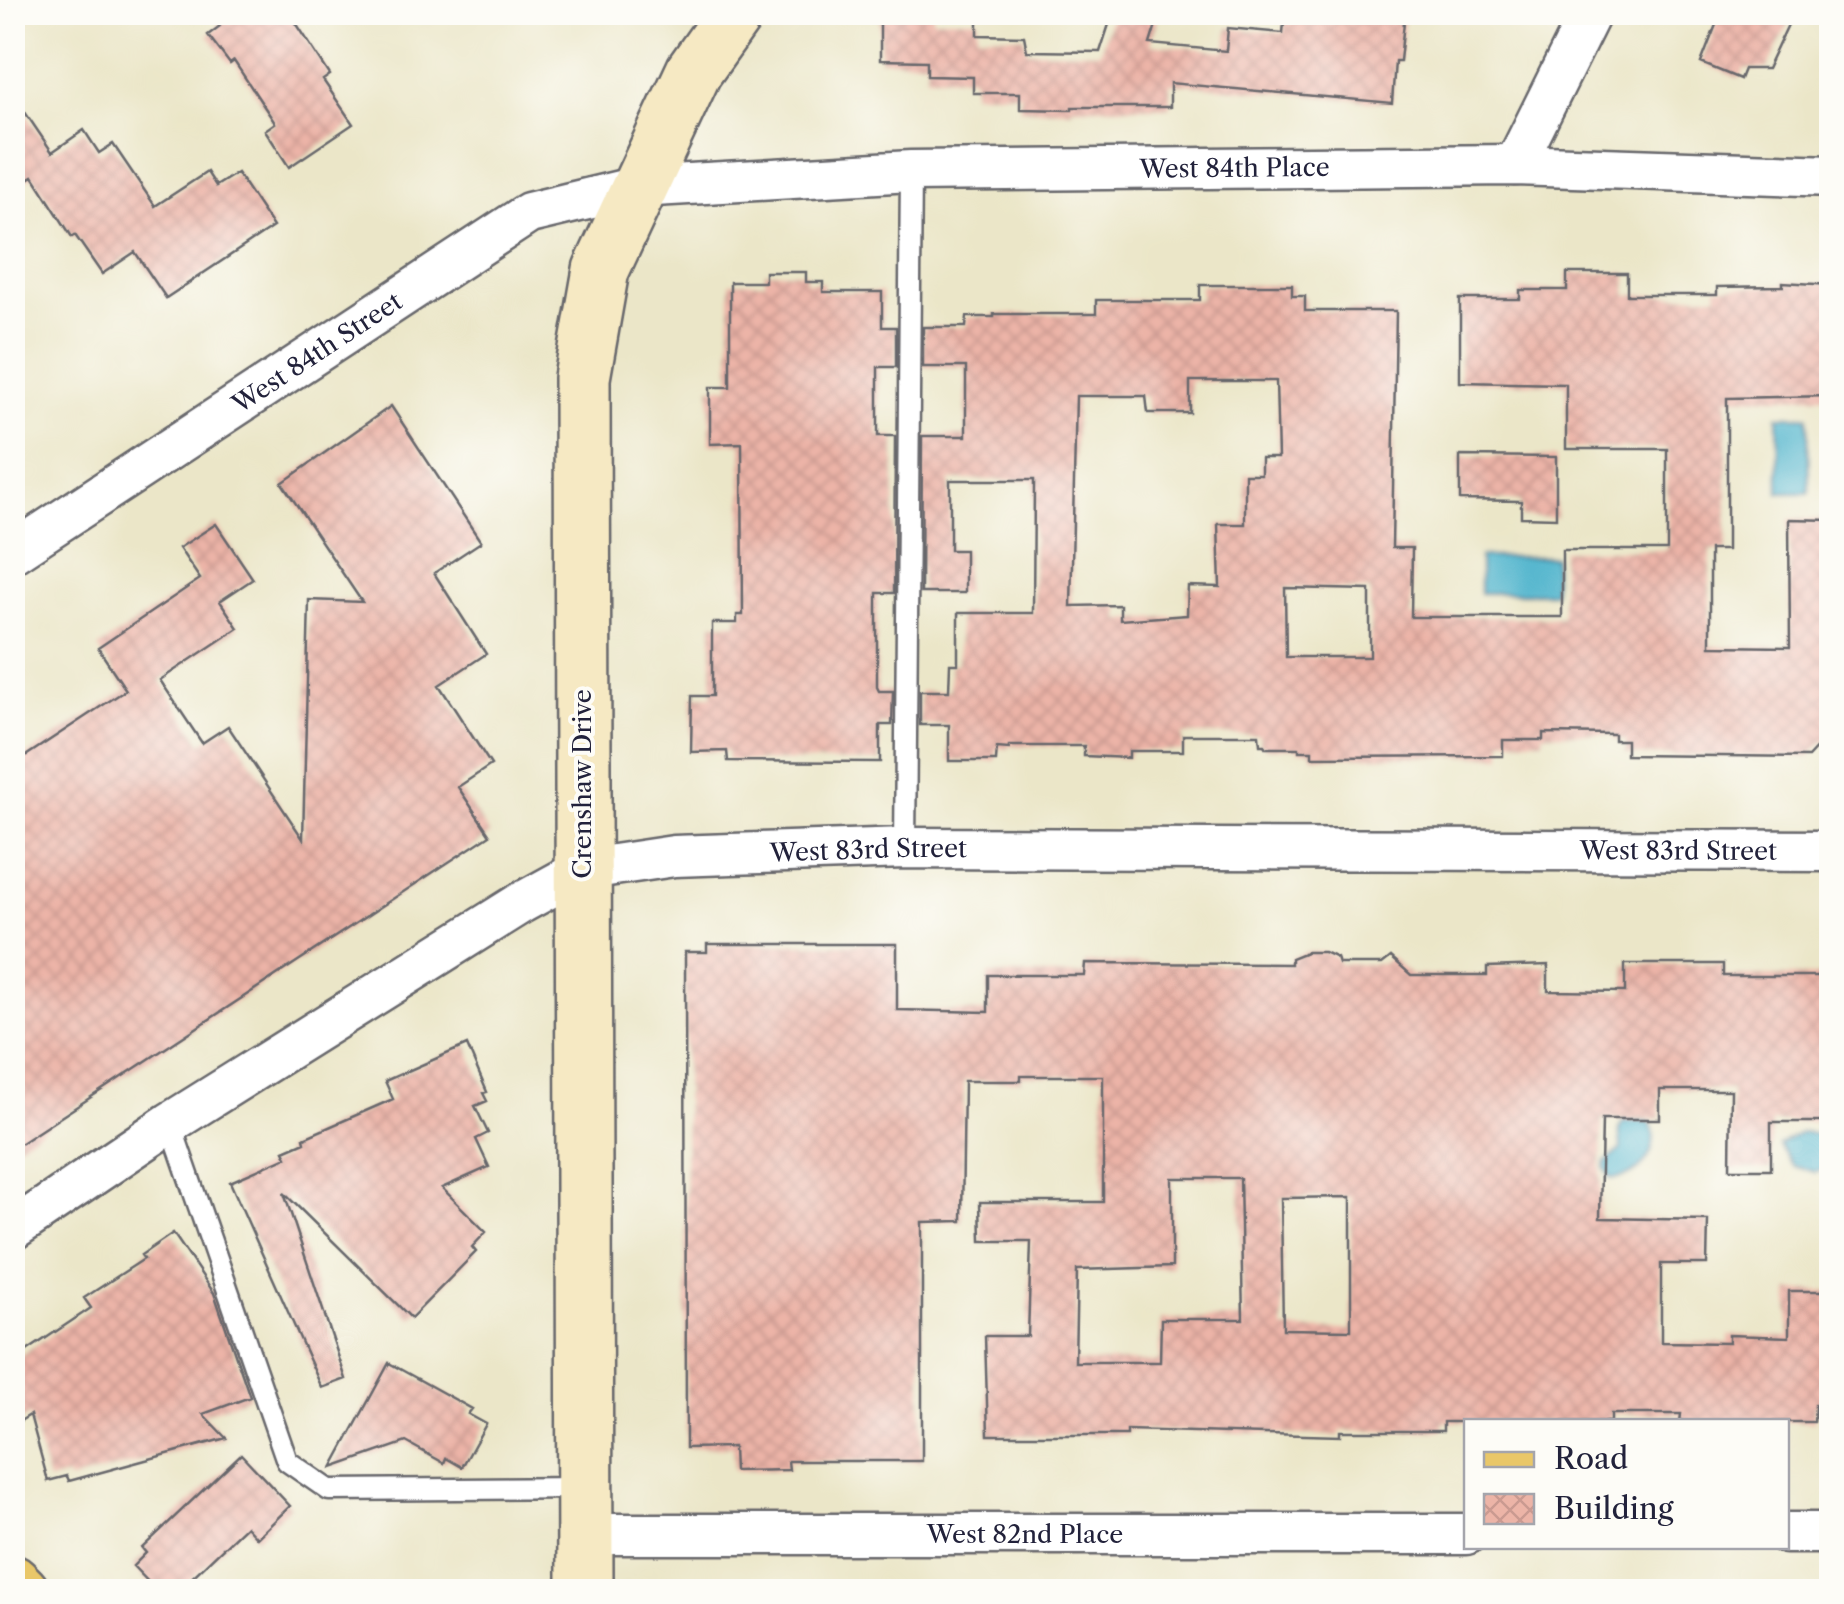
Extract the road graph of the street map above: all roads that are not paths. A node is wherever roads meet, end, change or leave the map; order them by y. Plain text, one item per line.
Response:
1 (736, 12) edge
2 (1591, 12) edge
3 (1514, 165) junction
4 (911, 171) junction
5 (1832, 176) edge
6 (637, 187) junction
7 (12, 553) edge
8 (904, 848) junction
9 (1832, 851) edge
10 (581, 870) junction
11 (170, 1123) junction
12 (12, 1230) edge
13 (584, 1511) junction
14 (1832, 1533) edge
15 (1464, 1534) edge
16 (1789, 1534) edge
17 (12, 1584) edge
18 (20, 1592) edge
19 (585, 1592) edge

1 - 6 main road, Crenshaw Drive
2 - 3 street
3 - 4 street, West 84th Place
3 - 5 street, West 84th Place
4 - 6 street, West 84th Place
4 - 8 lane
6 - 7 street, West 84th Street
6 - 10 main road, Crenshaw Drive
8 - 9 street, West 83rd Street
8 - 10 street, West 83rd Street
10 - 11 street, West 83rd Street
10 - 13 main road, Crenshaw Drive
11 - 12 street, West 83rd Street
11 - 13 lane
13 - 15 street, West 82nd Place
13 - 19 main road, Crenshaw Drive
14 - 16 street
17 - 18 main road

